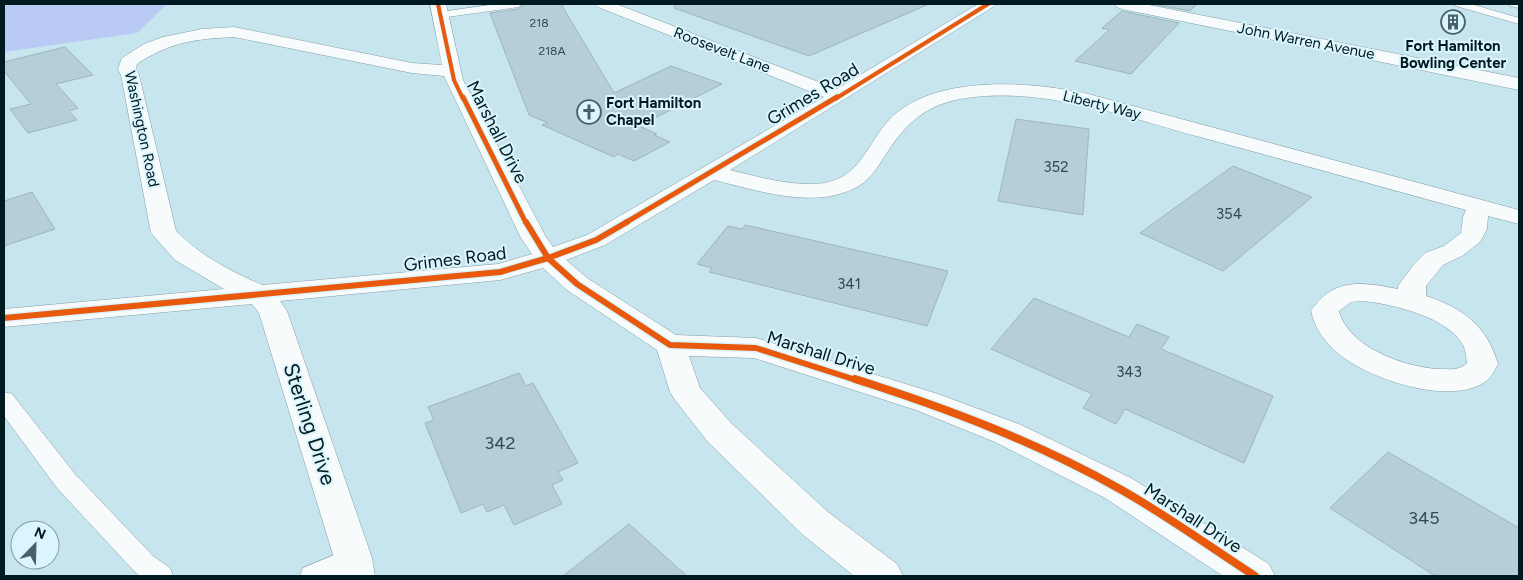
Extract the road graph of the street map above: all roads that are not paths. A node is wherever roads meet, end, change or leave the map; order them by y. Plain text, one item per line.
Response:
1 (518, 4) edge
2 (604, 4) edge
3 (988, 4) edge
4 (1122, 4) edge
5 (1460, 4) edge
6 (1514, 4) edge
7 (1519, 5) edge
8 (439, 9) edge
9 (1519, 21) edge
10 (451, 70) junction
11 (1519, 84) edge
12 (840, 96) junction
13 (711, 172) junction
14 (1480, 207) junction
15 (1519, 217) edge
16 (548, 258) junction
17 (260, 295) junction
18 (1412, 300) junction
19 (5, 320) edge
20 (670, 345) junction
21 (4, 400) edge
22 (354, 567) edge
23 (160, 576) edge
24 (313, 576) edge
25 (883, 576) edge
26 (1255, 576) edge

1 - 8 lane
2 - 12 street, Roosevelt Lane
3 - 12 street, Grimes Road
4 - 11 street, John Warren Avenue
5 - 9 lane
6 - 7 lane
8 - 10 street, Marshall Drive
10 - 16 street, Marshall Drive
10 - 17 street, Washington Road
12 - 13 street, Grimes Road
13 - 14 street, Liberty Way
13 - 16 street, Grimes Road
14 - 15 street, Liberty Way
14 - 18 street
16 - 17 street, Grimes Road
16 - 20 street, Marshall Drive
17 - 19 street, Grimes Road
17 - 22 street, Sterling Drive
18 - 18 street
20 - 25 street
20 - 26 street, Marshall Drive
21 - 23 lane
22 - 24 lane, Sterling Drive

